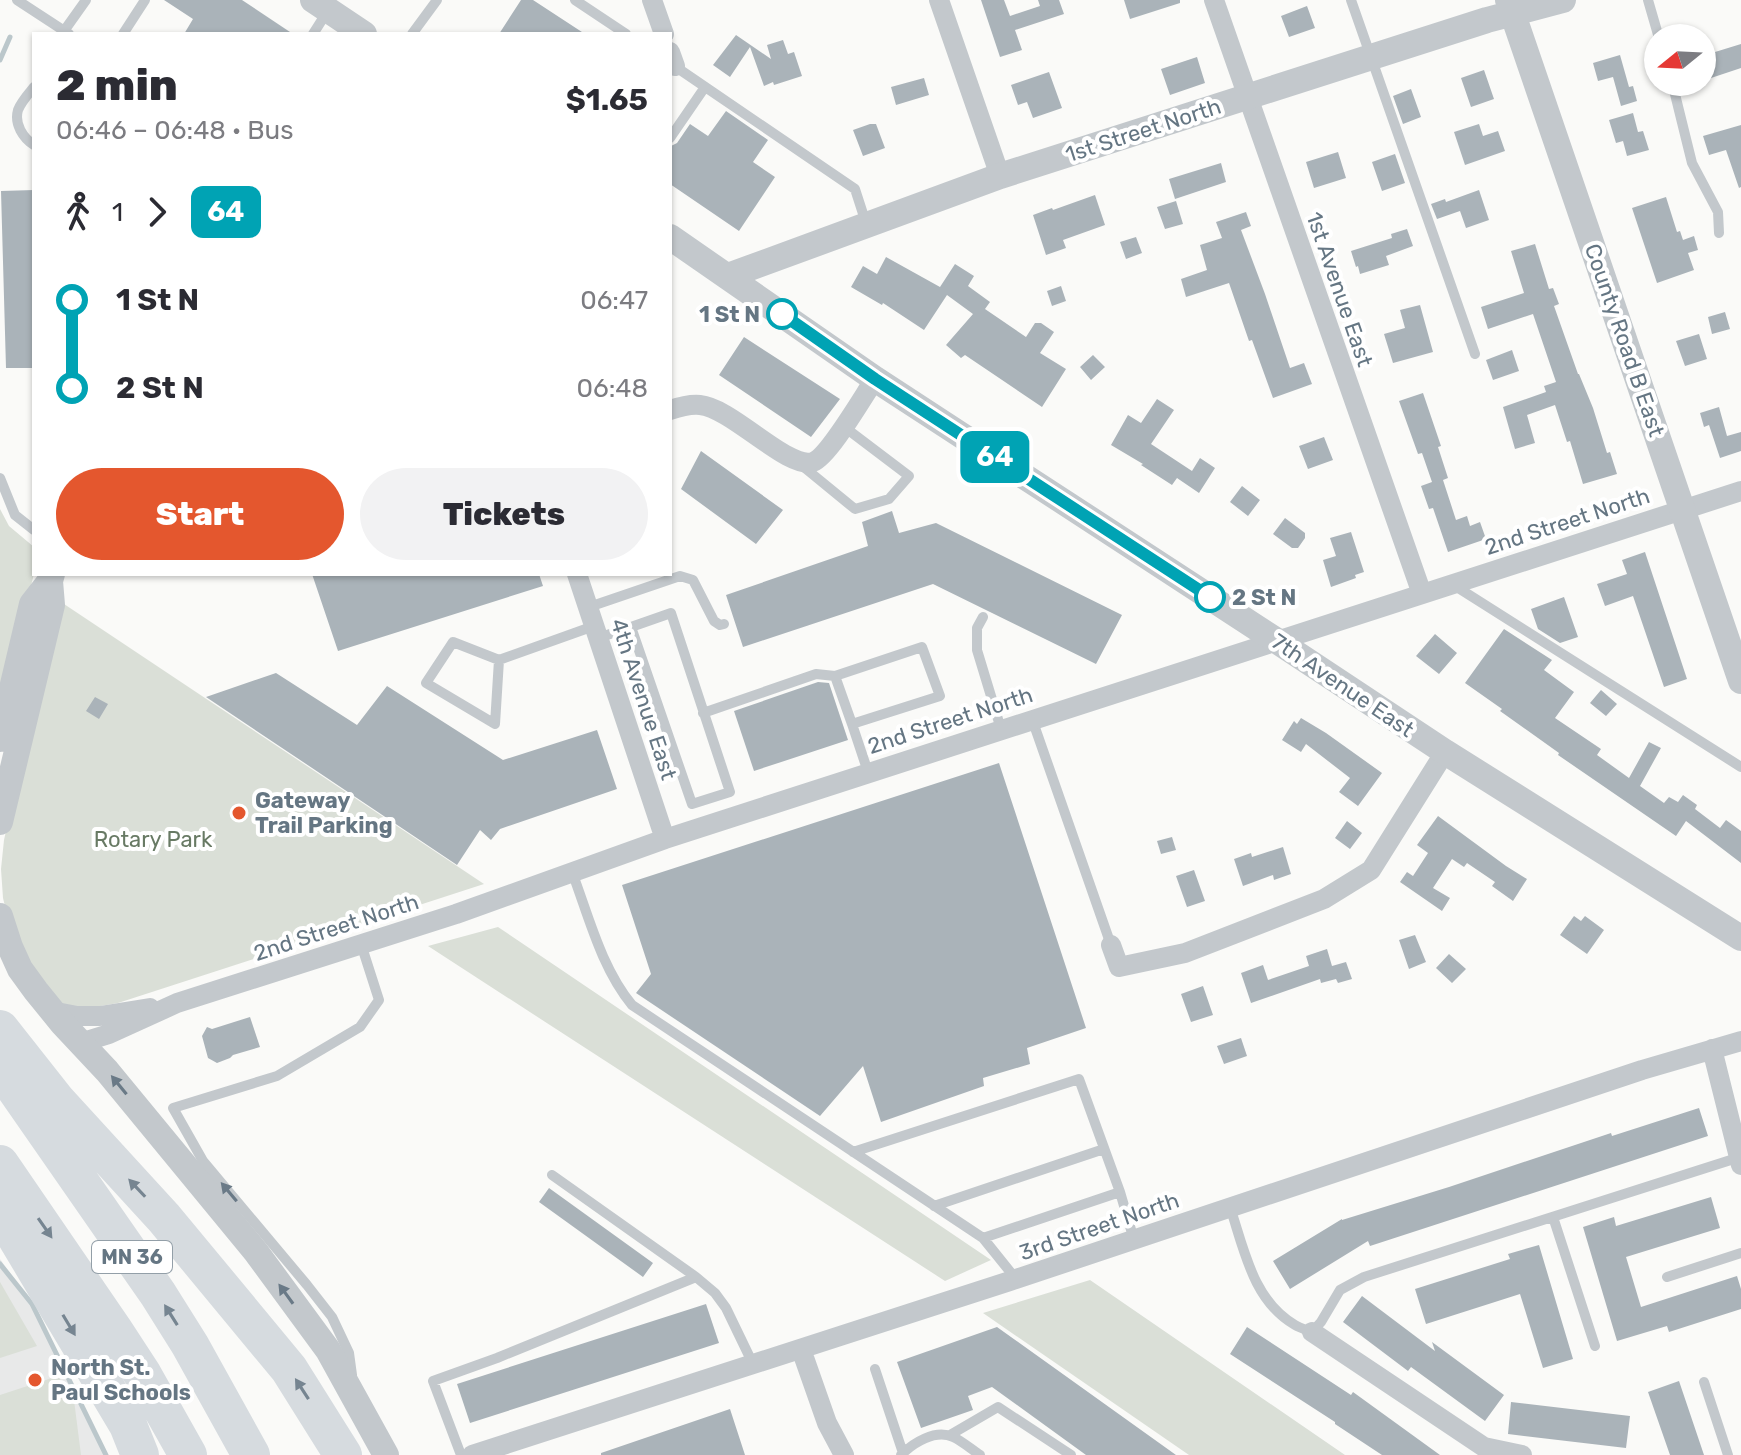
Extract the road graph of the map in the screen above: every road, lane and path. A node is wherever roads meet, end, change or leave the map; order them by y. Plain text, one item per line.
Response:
1 (17, 0) edge
2 (86, 0) edge
3 (145, 0) edge
4 (437, 0) edge
5 (575, 0) edge
6 (652, 0) edge
7 (939, 0) edge
8 (1214, 0) edge
9 (1351, 0) edge
10 (1563, 0) edge
11 (1648, 0) edge
12 (321, 5) edge
13 (1511, 7) edge
14 (1655, 24) edge
15 (65, 32) edge
16 (68, 32) edge
17 (124, 32) edge
18 (314, 32) edge
19 (361, 32) edge
20 (413, 32) edge
21 (623, 32) edge
22 (663, 32) edge
23 (1371, 57) junction
24 (672, 60) edge
25 (705, 87) junction
26 (32, 90) edge
27 (1247, 96) junction
28 (1675, 96) edge
29 (672, 135) edge
30 (32, 144) edge
31 (1000, 176) junction
32 (867, 225) junction
33 (1719, 233) dead end
34 (672, 238) edge
35 (728, 276) junction
36 (1475, 354) dead end
37 (875, 379) junction
38 (672, 409) edge
39 (843, 426) junction
40 (798, 463) junction
41 (0, 478) edge
42 (1741, 491) edge
43 (1683, 509) junction
44 (32, 528) edge
45 (578, 576) edge
46 (51, 577) edge
47 (1452, 584) junction
48 (1422, 594) junction
49 (983, 617) dead end
50 (594, 624) junction
51 (724, 624) dead end
52 (631, 627) junction
53 (1277, 641) junction
54 (499, 660) junction
55 (835, 676) junction
56 (1741, 681) edge
57 (703, 713) junction
58 (1032, 719) junction
59 (852, 724) junction
60 (1001, 729) junction
61 (0, 739) edge
62 (1445, 752) junction
63 (1741, 767) edge
64 (868, 772) junction
65 (730, 792) junction
66 (737, 815) junction
67 (0, 822) edge
68 (665, 839) junction
69 (572, 872) junction
70 (0, 916) edge
71 (1741, 938) edge
72 (361, 944) junction
73 (1111, 945) joint
74 (0, 967) edge
75 (177, 1003) junction
76 (51, 1011) junction
77 (0, 1029) edge
78 (1741, 1041) edge
79 (80, 1043) junction
80 (1712, 1049) junction
81 (0, 1067) edge
82 (1104, 1149) junction
83 (853, 1152) junction
84 (1740, 1161) edge
85 (0, 1164) edge
86 (552, 1175) dead end
87 (1120, 1192) junction
88 (934, 1206) junction
89 (1230, 1207) junction
90 (0, 1210) edge
91 (1553, 1217) junction
92 (983, 1238) junction
93 (1134, 1240) junction
94 (1741, 1253) edge
95 (696, 1277) junction
96 (1667, 1277) dead end
97 (1016, 1279) junction
98 (1312, 1332) junction
99 (1595, 1346) dead end
100 (801, 1349) junction
101 (753, 1364) junction
102 (875, 1369) dead end
103 (1704, 1382) dead end
104 (355, 1397) junction
105 (950, 1435) junction
106 (389, 1452) edge
107 (902, 1454) edge
108 (140, 1455) edge
109 (188, 1455) edge
110 (251, 1455) edge
111 (343, 1455) edge
112 (461, 1455) edge
113 (472, 1455) edge
114 (844, 1455) edge
115 (980, 1455) edge
116 (1071, 1455) edge
117 (1522, 1455) edge
118 (1728, 1455) edge

1 - 15 lane
2 - 16 lane
3 - 17 lane
4 - 20 lane
5 - 21 lane
6 - 22 street
7 - 31 street
8 - 27 street, 1st Avenue East
9 - 23 lane
10 - 13 street, 1st Street North
11 - 14 lane
12 - 18 lane
12 - 19 street
13 - 23 street, 1st Street North
13 - 43 street, County Road B East
23 - 27 street, 1st Street North
23 - 36 lane
24 - 25 lane
25 - 29 lane
25 - 32 lane
26 - 30 lane
27 - 31 street, 1st Street North
27 - 48 street, 1st Avenue East
28 - 33 lane
31 - 32 street, 1st Street North
32 - 35 street, 1st Street North
34 - 35 street, 7th Avenue East
35 - 37 street, 7th Avenue East
37 - 39 street
37 - 53 street, 7th Avenue East
38 - 40 street
39 - 40 street
39 - 40 lane
41 - 44 lane
42 - 43 street, 2nd Street North
43 - 47 street, 2nd Street North
43 - 56 street, County Road B East
45 - 50 street, 4th Avenue East
46 - 61 street
46 - 67 street
47 - 48 street, 2nd Street North
47 - 63 lane
48 - 53 street, 2nd Street North
49 - 60 lane
50 - 51 lane
50 - 52 lane
50 - 54 lane
50 - 68 street, 4th Avenue East
52 - 57 lane
52 - 65 lane
53 - 58 street, 2nd Street North
53 - 62 street, 7th Avenue East
54 - 54 lane
55 - 57 lane
55 - 59 lane
55 - 59 lane
57 - 65 lane
58 - 60 street, 2nd Street North
58 - 73 lane
59 - 64 lane
60 - 64 street, 2nd Street North
62 - 71 street, 7th Avenue East
62 - 73 street
64 - 66 street, 2nd Street North
65 - 66 lane
66 - 68 street, 2nd Street North
68 - 69 street, 2nd Street North
69 - 72 street, 2nd Street North
69 - 83 lane
70 - 76 street
72 - 75 street, 2nd Street North
104 -> 72 lane
74 - 79 street
75 - 76 street, 2nd Street North
75 - 79 street, 2nd Street North
76 - 79 street
111 -> 77 highway
78 - 80 street, 3rd Street North
104 -> 79 street
80 - 84 street
80 - 89 street, 3rd Street North
110 -> 81 highway, MN 36
82 - 83 lane
82 - 87 lane
82 - 88 lane
83 - 88 lane
84 - 91 lane
85 -> 109 highway, MN 36
86 - 95 lane
87 - 92 lane
87 - 93 lane
88 - 92 lane
89 - 93 street, 3rd Street North
89 - 98 lane
90 -> 108 highway
91 - 98 lane
91 - 99 lane
92 - 97 lane
93 - 97 street, 3rd Street North
94 - 96 lane
95 - 101 lane
95 - 112 lane
97 - 100 street, 3rd Street North
98 - 117 street
100 - 101 street, 3rd Street North
100 - 114 street
101 - 113 street, 3rd Street North
102 - 107 lane
103 - 118 lane
104 - 106 street
105 - 107 lane
105 - 115 lane
105 - 116 lane

